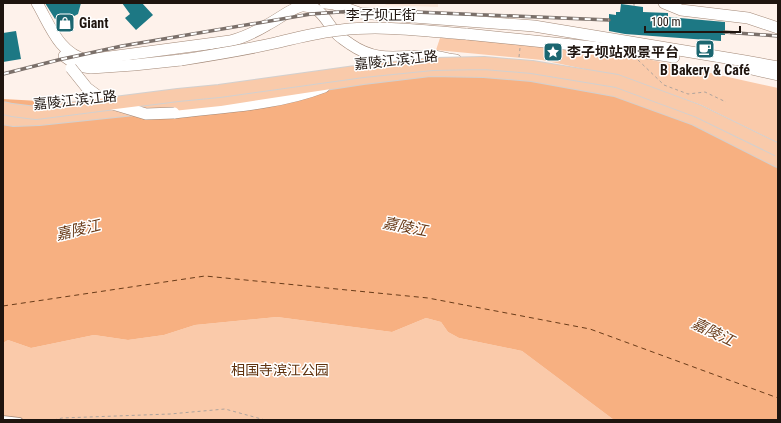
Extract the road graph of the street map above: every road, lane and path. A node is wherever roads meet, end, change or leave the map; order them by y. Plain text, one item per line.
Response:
1 (29, 3) edge
2 (634, 3) edge
3 (664, 3) edge
4 (319, 5) edge
5 (634, 6) dead end
6 (38, 9) edge
7 (778, 28) edge
8 (54, 47) junction
9 (524, 47) dead end
10 (637, 60) dead end
11 (484, 63) junction
12 (518, 66) junction
13 (778, 67) edge
14 (778, 75) edge
15 (336, 82) junction
16 (726, 102) dead end
17 (3, 108) edge
18 (3, 118) edge
19 (778, 150) edge
20 (778, 161) edge
21 (3, 418) edge
22 (20, 420) edge
23 (54, 420) edge
24 (265, 420) edge

1 - 6 main road
2 - 5 path
3 - 7 main road
4 - 6 main road, 李子坝正街
4 - 11 main road, bridge
4 - 13 main road, 李子坝正街
6 - 8 main road, 李子坝正街
8 - 14 main road, 李子坝正街, bridge
8 - 15 main road, bridge
9 - 12 path
10 - 16 path
11 - 12 main road, 嘉陵江滨江路, bridge
11 - 17 main road, 嘉陵江滨江路, bridge
12 - 19 main road, 嘉陵江滨江路, bridge
15 - 18 main road, 嘉陵江滨江路, bridge
15 - 20 main road, 嘉陵江滨江路
21 - 22 lane
23 - 24 path

